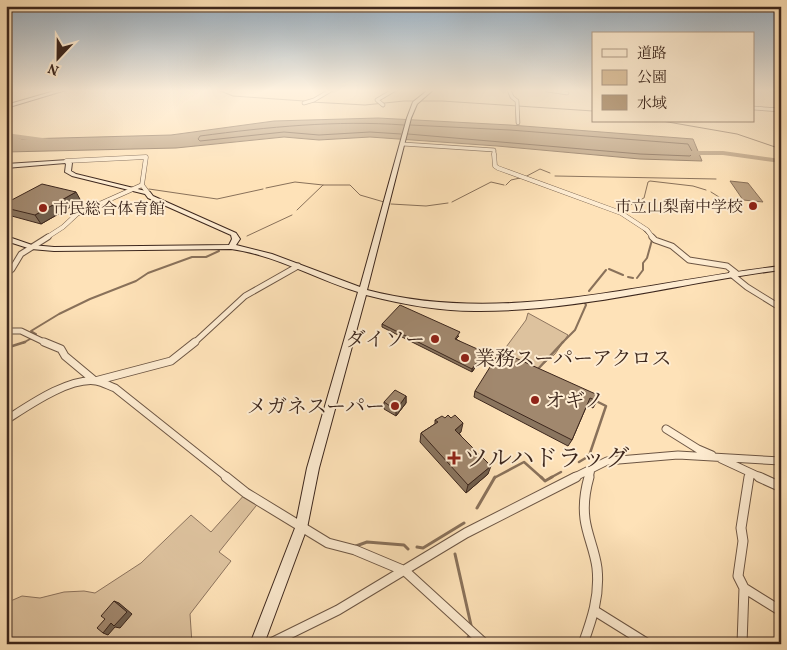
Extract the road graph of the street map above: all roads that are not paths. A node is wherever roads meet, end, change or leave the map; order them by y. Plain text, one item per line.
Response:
1 (409, 120) edge
2 (403, 144) junction
3 (66, 161) junction
4 (8, 164) edge
5 (142, 185) junction
6 (134, 189) junction
7 (148, 193) junction
8 (6, 238) edge
9 (31, 247) junction
10 (231, 247) junction
11 (298, 266) junction
12 (781, 268) edge
13 (6, 274) edge
14 (734, 274) junction
15 (362, 290) junction
16 (781, 308) edge
17 (6, 331) edge
18 (95, 381) junction
19 (6, 420) edge
20 (666, 429) dead end
21 (719, 458) junction
22 (781, 461) edge
23 (591, 469) junction
24 (750, 473) junction
25 (781, 487) edge
26 (301, 528) junction
27 (405, 571) junction
28 (744, 588) junction
29 (595, 610) junction
30 (781, 611) edge
31 (257, 644) edge
32 (269, 644) edge
33 (485, 644) edge
34 (582, 644) edge
35 (648, 644) edge
36 (742, 644) edge

1 - 2 street
2 - 14 street
2 - 15 street
3 - 4 street
3 - 5 street
3 - 6 street
5 - 6 street
5 - 7 street
6 - 7 street
6 - 9 street
7 - 10 street
8 - 9 street
9 - 10 street
9 - 13 street
10 - 11 street
11 - 15 street
11 - 18 street
12 - 14 street
14 - 15 street
14 - 16 street
15 - 26 street
17 - 18 street
18 - 19 street
18 - 26 street
20 - 21 street
21 - 22 street
21 - 23 street
21 - 24 street
23 - 27 street
23 - 29 street
24 - 25 street
24 - 28 street
26 - 27 street
26 - 31 street
27 - 32 street
27 - 33 street
28 - 30 street
28 - 36 street
29 - 34 street
29 - 35 street

